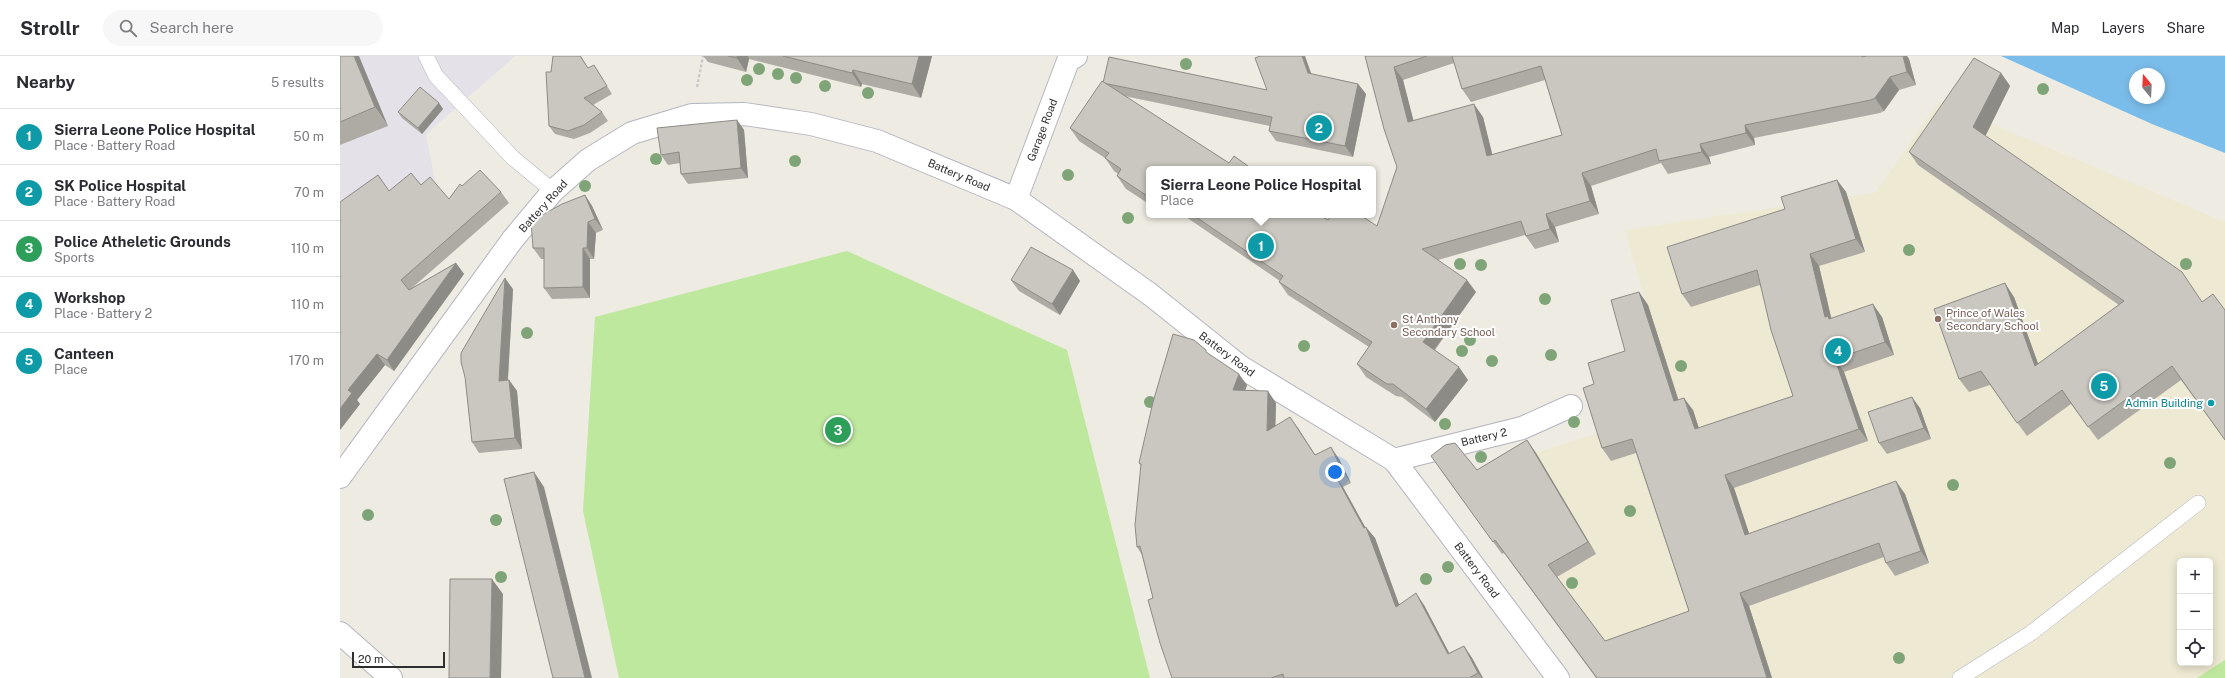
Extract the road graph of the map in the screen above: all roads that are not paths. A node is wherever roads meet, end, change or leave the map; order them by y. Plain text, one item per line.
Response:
1 (426, 56) edge
2 (1072, 58) edge
3 (553, 191) junction
4 (1016, 199) junction
5 (1570, 406) dead end
6 (1394, 460) junction
7 (340, 477) edge
8 (2198, 503) dead end
9 (340, 633) edge
10 (391, 678) edge
11 (1558, 678) edge
12 (1960, 678) edge

1 - 3 lane
2 - 4 street, Garage Road
3 - 4 street, Battery Road
3 - 7 street, Battery Road
4 - 6 street, Battery Road
5 - 6 street, Battery 2
6 - 11 street, Battery Road
8 - 12 lane
9 - 10 street

